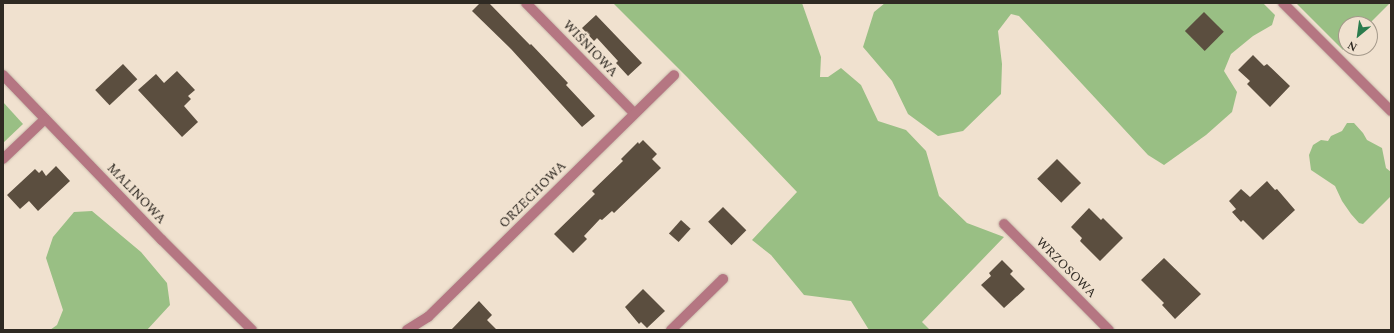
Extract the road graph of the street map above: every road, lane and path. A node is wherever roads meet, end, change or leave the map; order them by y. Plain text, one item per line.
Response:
1 (526, 3) edge
2 (1283, 3) edge
3 (3, 75) edge
4 (674, 75) dead end
5 (1391, 111) edge
6 (634, 113) junction
7 (45, 119) junction
8 (3, 159) edge
9 (1004, 224) dead end
10 (723, 279) dead end
11 (252, 330) edge
12 (407, 330) edge
13 (670, 330) edge
14 (1110, 330) edge

1 - 6 street, WIŚNIOWA
2 - 5 street
3 - 7 street, MALINOWA
4 - 6 street, ORZECHOWA
6 - 12 street, ORZECHOWA
7 - 8 street
7 - 11 street, MALINOWA
9 - 14 street, WRZOSOWA
10 - 13 street

